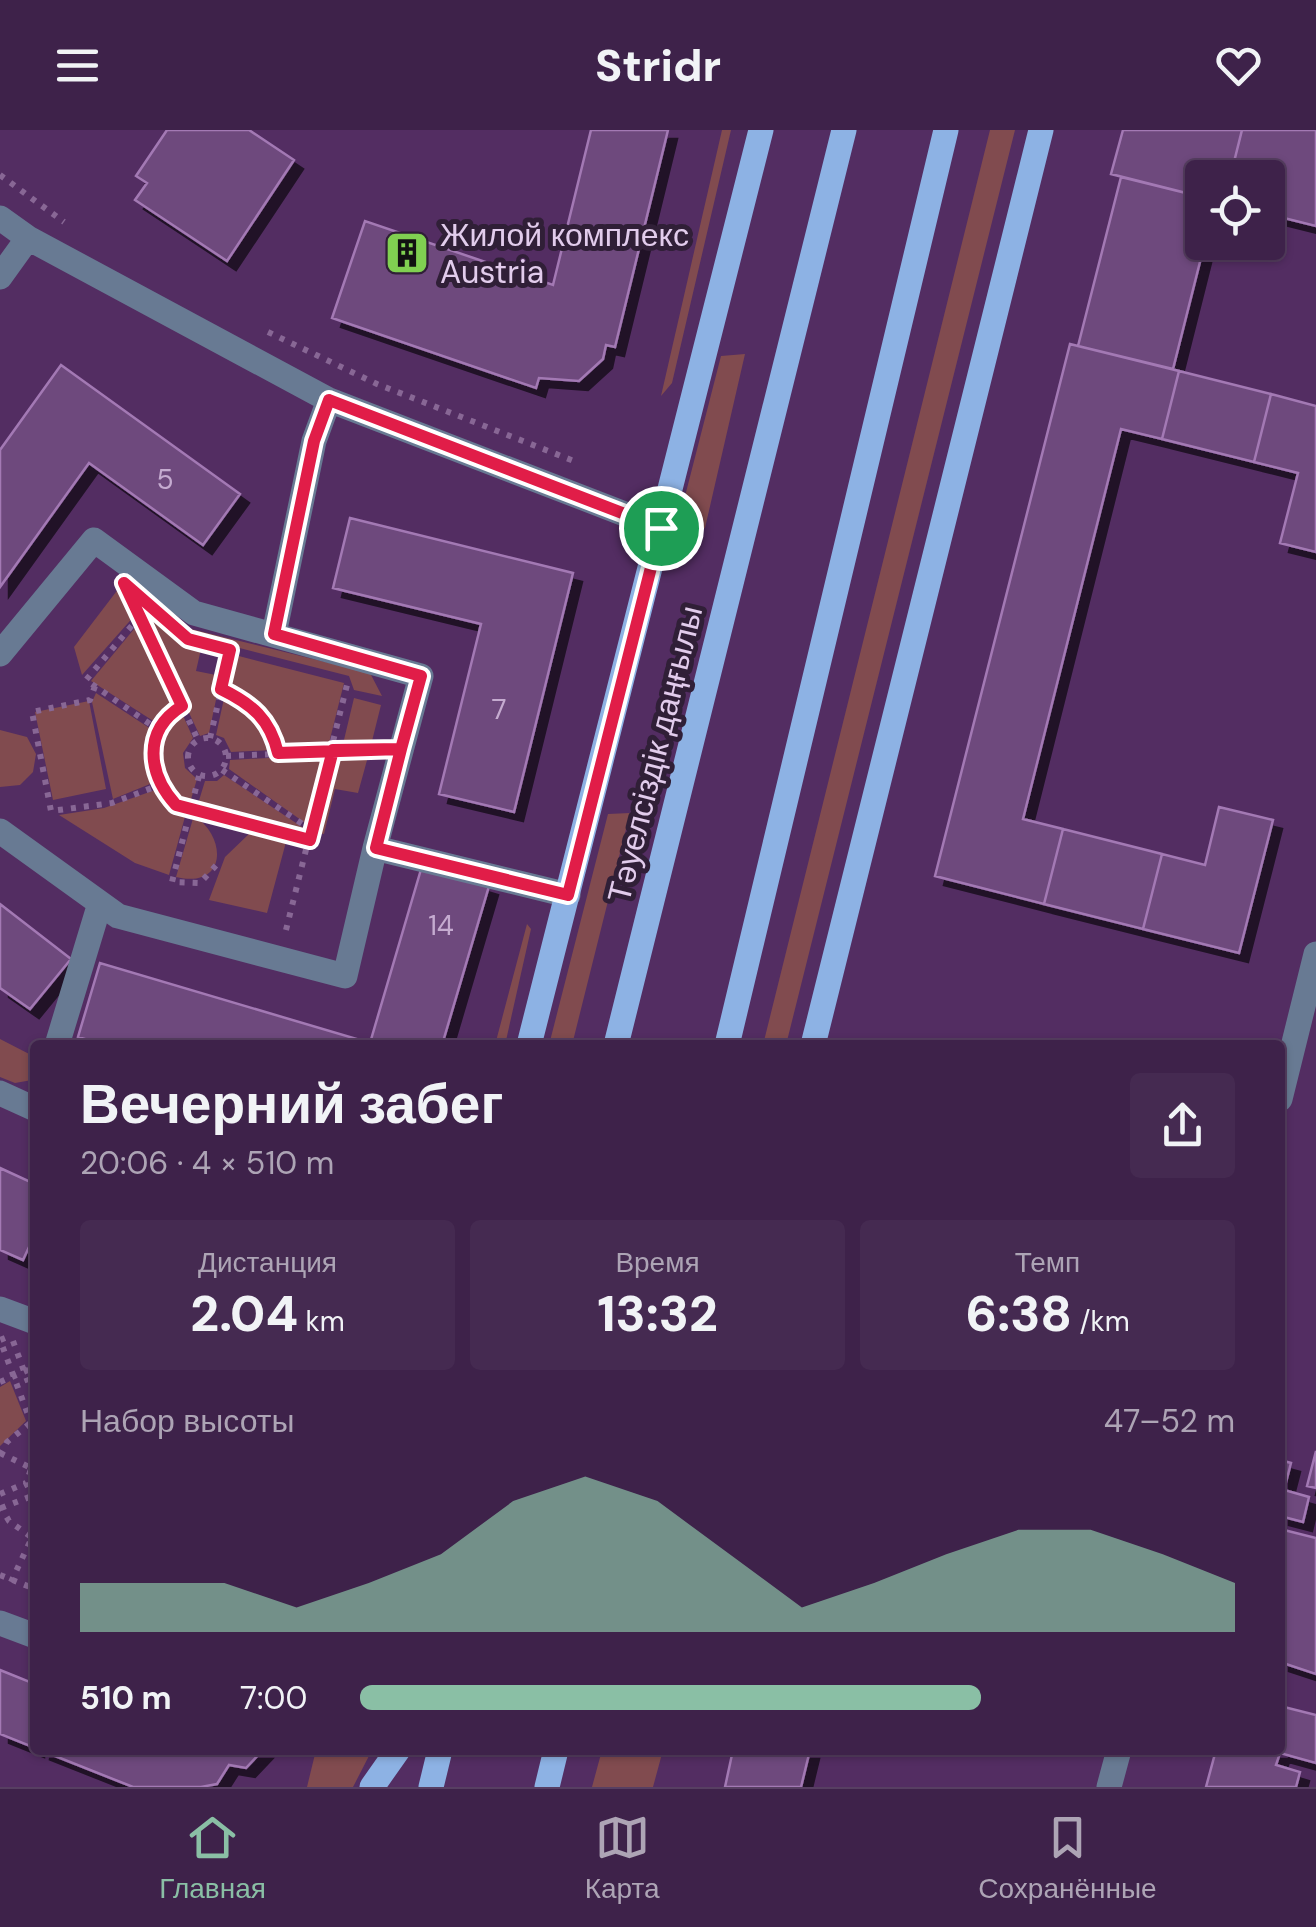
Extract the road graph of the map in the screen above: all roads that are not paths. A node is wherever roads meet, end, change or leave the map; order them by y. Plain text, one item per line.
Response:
1 (761, 130) edge
2 (844, 130) edge
3 (946, 130) edge
4 (1041, 130) edge
5 (0, 218) edge
6 (28, 238) junction
7 (0, 277) edge
8 (329, 400) junction
9 (661, 528) junction
10 (274, 634) junction
11 (0, 654) edge
12 (0, 831) edge
13 (376, 848) junction
14 (568, 895) junction
15 (100, 904) junction
16 (1316, 954) edge
17 (59, 1040) edge
18 (530, 1040) edge
19 (617, 1040) edge
20 (731, 1040) edge
21 (814, 1040) edge
22 (1285, 1079) edge
23 (0, 1093) edge
24 (30, 1107) edge
25 (0, 1309) edge
26 (30, 1320) edge
27 (0, 1623) edge
28 (30, 1634) edge
29 (394, 1755) edge
30 (439, 1755) edge
31 (558, 1755) edge
32 (559, 1755) edge
33 (1117, 1755) edge
34 (372, 1787) edge
35 (431, 1787) edge
36 (548, 1787) edge
37 (562, 1787) edge
38 (1109, 1787) edge

1 - 9 main road
2 - 19 main road, Тәуелсіздік даңғылы
3 - 20 main road
4 - 21 main road
5 - 6 street
6 - 7 street
6 - 8 street
8 - 9 street
8 - 10 street
9 - 14 main road
10 - 11 street
10 - 13 street
12 - 15 street
13 - 14 street
13 - 15 street
14 - 18 main road
15 - 17 street
16 - 22 street
23 - 24 street
25 - 26 street
27 - 28 street
29 - 34 main road
30 - 35 main road
31 - 36 main road
32 - 37 main road
33 - 38 street

